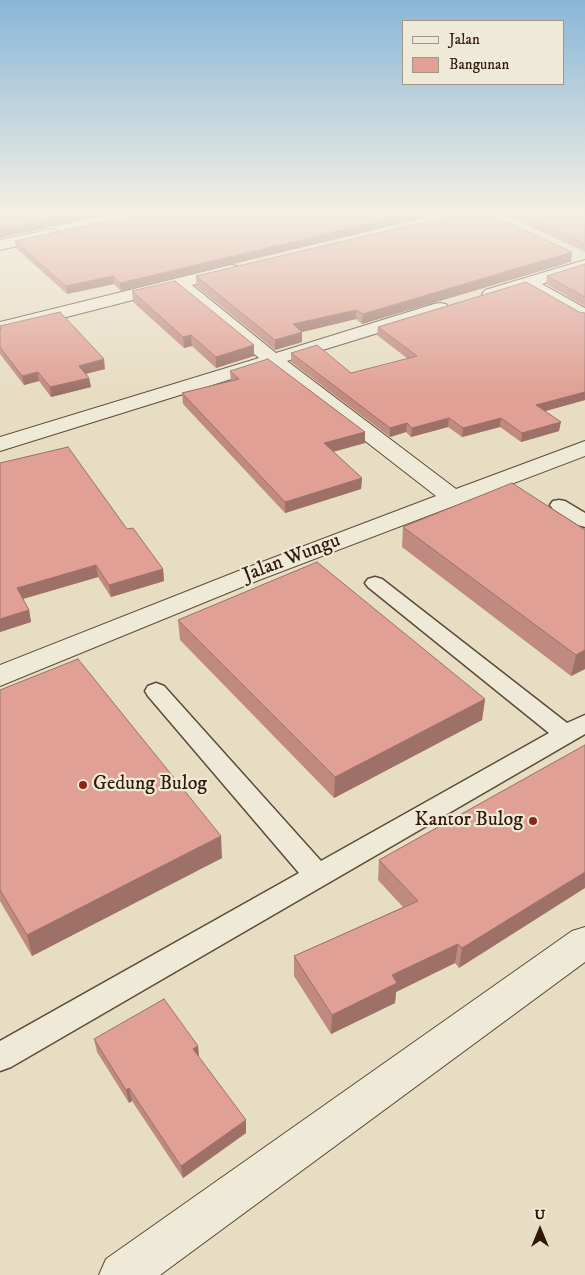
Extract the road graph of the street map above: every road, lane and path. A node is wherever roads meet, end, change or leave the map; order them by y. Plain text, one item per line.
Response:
1 (219, 274) edge
2 (558, 274) edge
3 (179, 283) junction
4 (528, 283) junction
5 (585, 315) edge
6 (0, 328) edge
7 (273, 360) junction
8 (0, 444) edge
9 (585, 448) edge
10 (453, 498) junction
11 (559, 505) dead end
12 (585, 521) edge
13 (374, 584) dead end
14 (0, 676) edge
15 (156, 691) dead end
16 (575, 729) edge
17 (318, 876) junction
18 (585, 942) edge
19 (3, 1050) edge
20 (122, 1275) edge

1 - 3 street
2 - 4 street
3 - 6 street
3 - 7 street
4 - 5 street
4 - 7 street
7 - 8 street
7 - 10 street
9 - 10 street, Jalan Wungu
10 - 14 street, Jalan Wungu
11 - 12 lane
13 - 16 lane
15 - 17 lane
16 - 17 lane
17 - 19 lane
18 - 20 street

